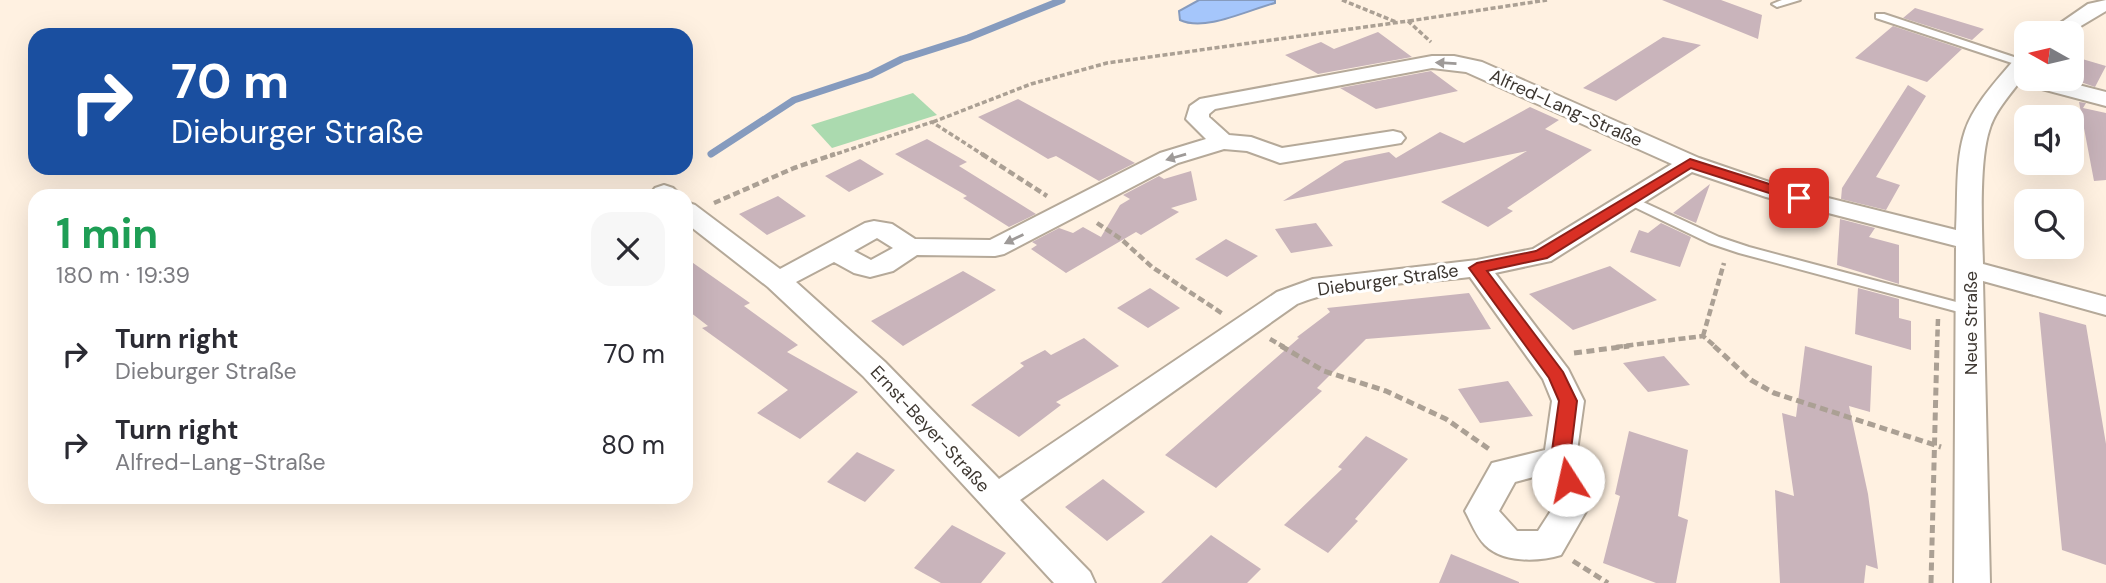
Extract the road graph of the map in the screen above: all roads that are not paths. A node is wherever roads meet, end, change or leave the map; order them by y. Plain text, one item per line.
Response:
1 (1795, 0) edge
2 (1777, 4) dead end
3 (2106, 5) edge
4 (1881, 16) dead end
5 (2075, 21) edge
6 (2014, 66) edge
7 (2014, 81) edge
8 (2083, 91) edge
9 (2106, 99) edge
10 (1393, 138) dead end
11 (1223, 142) junction
12 (1690, 163) junction
13 (1630, 200) junction
14 (693, 215) edge
15 (1970, 255) junction
16 (1477, 268) junction
17 (778, 281) junction
18 (2106, 306) edge
19 (1970, 310) junction
20 (1560, 458) junction
21 (996, 499) junction
22 (1077, 583) edge
23 (1972, 583) edge

1 - 2 lane
3 - 5 street
4 - 6 lane
7 - 15 street, Neue Straße
8 - 9 street
10 - 11 street
12 -> 11 street, Alfred-Lang-Straße
11 -> 17 street
12 - 13 street, Dieburger Straße
12 - 15 street, Alfred-Lang-Straße
13 - 16 street, Dieburger Straße
13 - 19 lane
14 - 17 street, Ernst-Beyer-Straße
15 - 18 street, Alfred-Lang-Straße
15 - 19 street, Neue Straße
16 - 20 street
16 - 21 street, Dieburger Straße
17 - 21 street, Ernst-Beyer-Straße
19 - 23 street, Neue Straße
20 - 20 street
21 - 22 street, Ernst-Beyer-Straße

